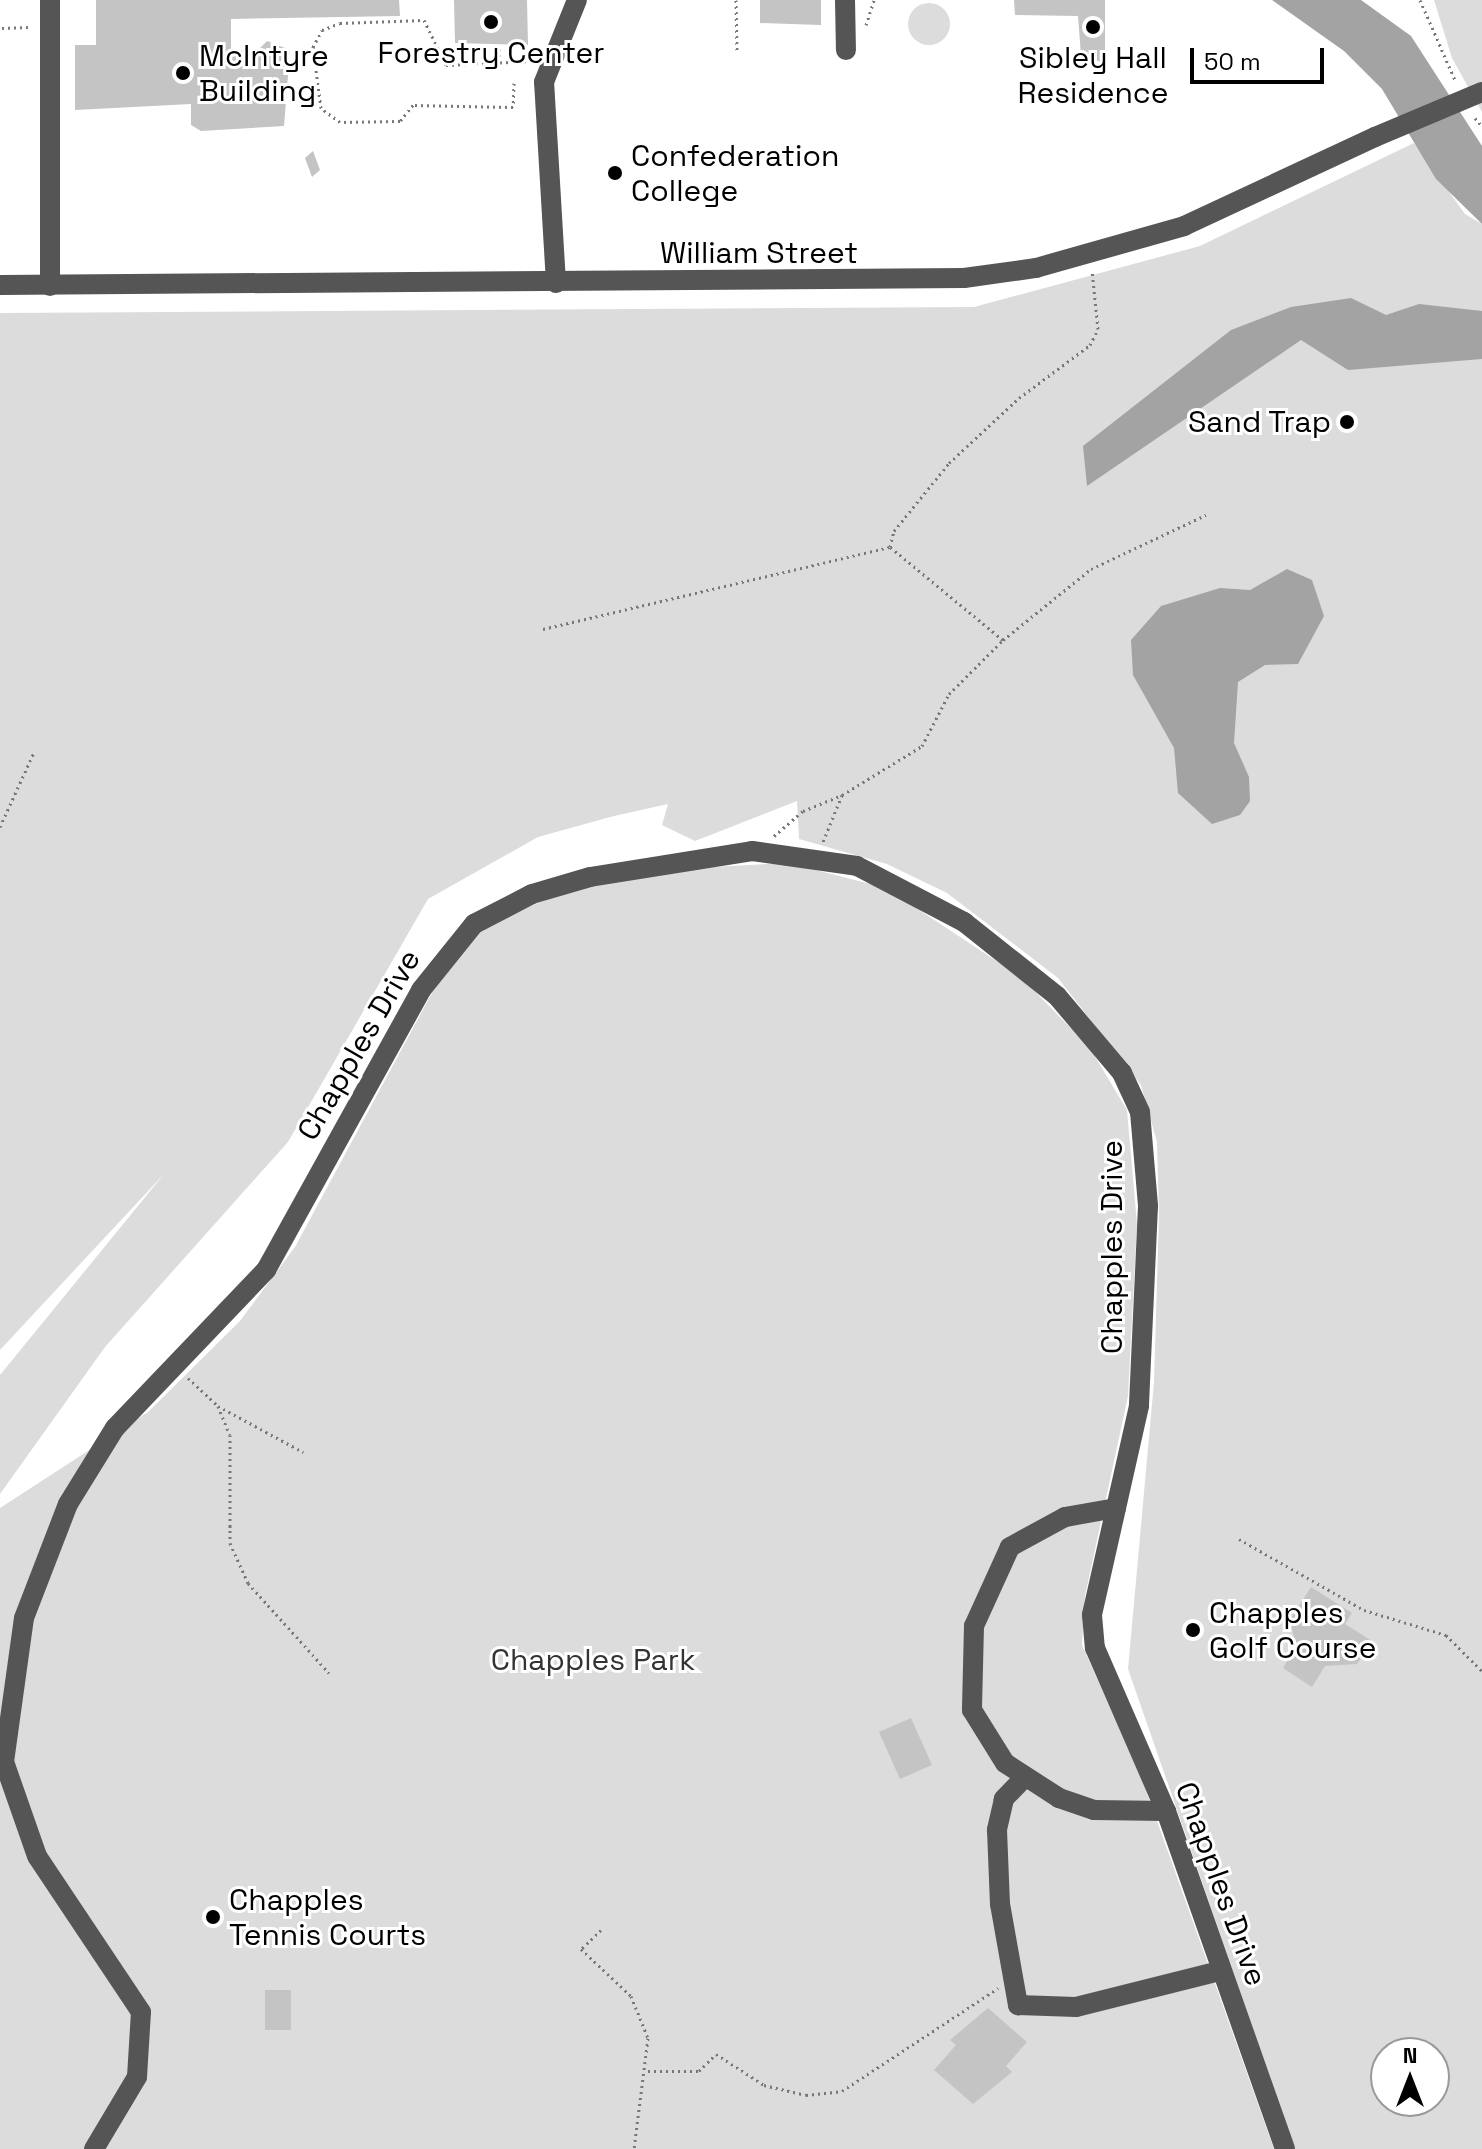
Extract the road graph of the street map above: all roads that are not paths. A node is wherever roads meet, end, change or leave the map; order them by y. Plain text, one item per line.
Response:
1 (50, 0) edge
2 (577, 0) edge
3 (845, 0) edge
4 (846, 50) dead end
5 (1482, 92) edge
6 (556, 283) junction
7 (0, 285) edge
8 (50, 286) junction
9 (1116, 1508) junction
10 (1023, 1779) junction
11 (1166, 1811) junction
12 (1219, 1971) junction
13 (94, 2149) edge
14 (1285, 2149) edge

1 - 8 street
2 - 6 street
3 - 4 street
5 - 6 street, William Street, bridge
6 - 8 street, William Street
7 - 8 street, William Street
9 - 10 street
9 - 11 street, Chapples Drive
9 - 13 street, Chapples Drive
10 - 11 street
10 - 12 street
11 - 12 street, Chapples Drive
12 - 14 street, Chapples Drive

